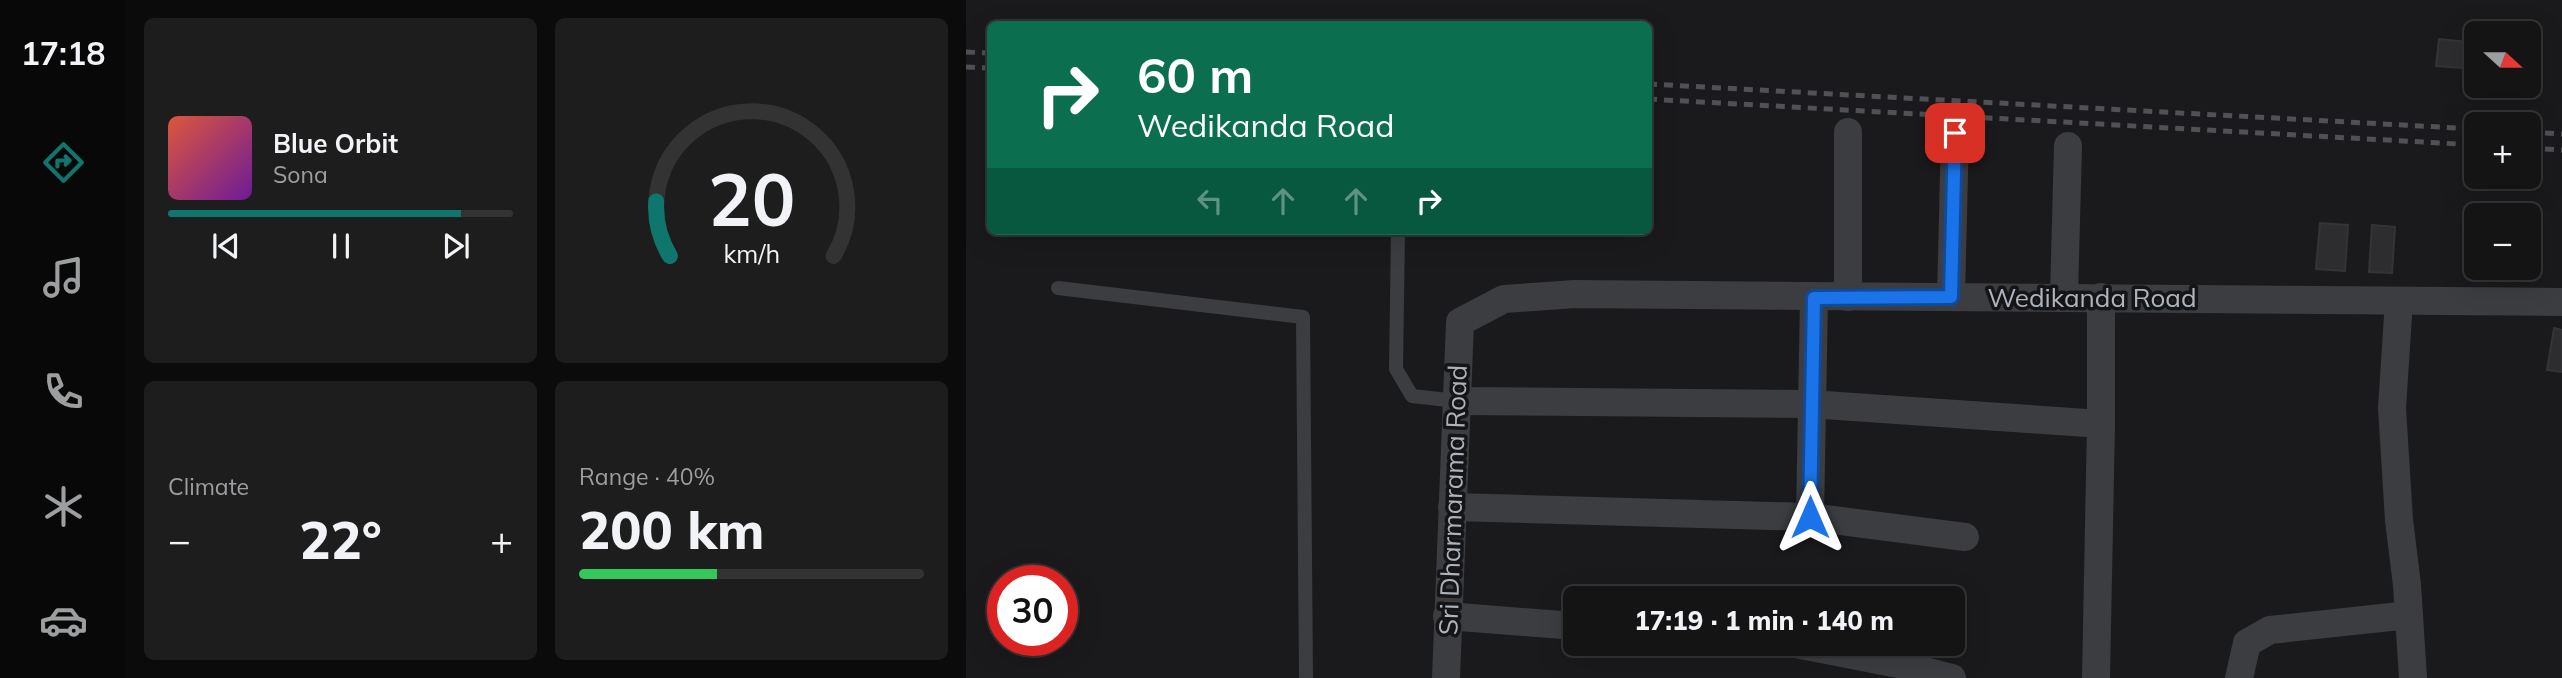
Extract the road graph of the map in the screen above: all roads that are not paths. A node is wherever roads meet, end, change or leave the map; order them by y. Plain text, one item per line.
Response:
1 (1848, 132) dead end
2 (1955, 133) dead end
3 (2068, 146) dead end
4 (1398, 235) edge
5 (1058, 288) dead end
6 (1848, 297) junction
7 (1951, 297) junction
8 (2064, 297) junction
9 (2101, 297) junction
10 (1814, 298) junction
11 (2399, 301) junction
12 (2562, 302) edge
13 (1460, 322) joint
14 (1457, 401) junction
15 (1810, 404) junction
16 (2101, 424) junction
17 (1452, 507) junction
18 (1810, 517) junction
19 (1965, 537) dead end
20 (2409, 615) junction
21 (1447, 616) junction
22 (1563, 625) edge
23 (1857, 656) edge
24 (1306, 678) edge
25 (1446, 678) edge
26 (1952, 678) edge
27 (2096, 678) edge
28 (2239, 678) edge
29 (2413, 678) edge

1 - 6 street
2 - 7 street
3 - 8 street
4 - 14 lane
5 - 24 lane
6 - 7 street, Wedikanda Road
6 - 10 street, Wedikanda Road
7 - 8 street, Wedikanda Road
8 - 9 street, Wedikanda Road
9 - 11 street, Wedikanda Road
9 - 16 street
10 - 13 street, Wedikanda Road
10 - 15 street
11 - 12 street, Wedikanda Road
11 - 20 street
13 - 14 street, Sri Dharmarama Road
14 - 15 street
14 - 17 street, Sri Dharmarama Road
15 - 16 street
15 - 18 street
16 - 27 street
17 - 18 street
17 - 21 street, Sri Dharmarama Road
18 - 19 street
20 - 28 street
20 - 29 street
21 - 22 street
21 - 25 street, Sri Dharmarama Road
23 - 26 street

